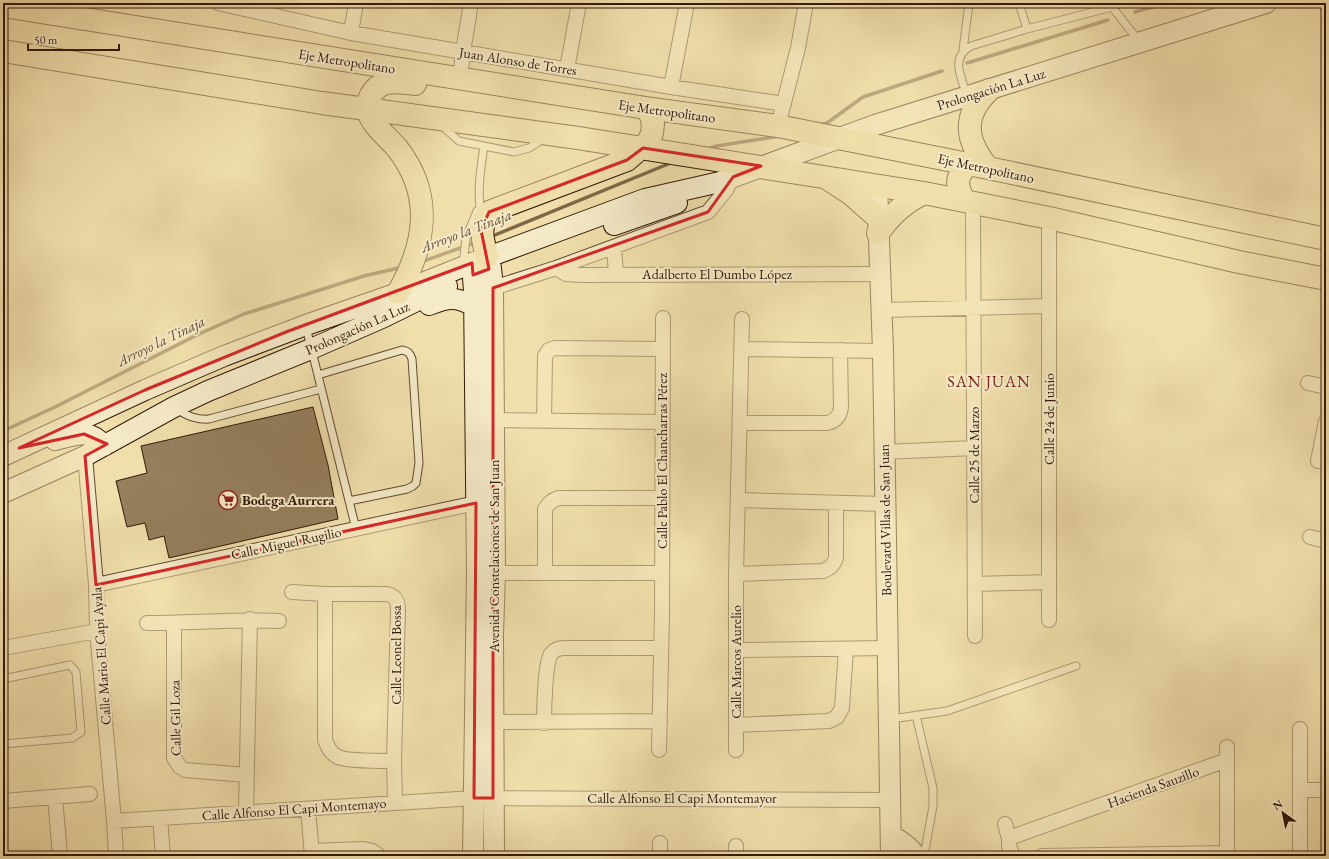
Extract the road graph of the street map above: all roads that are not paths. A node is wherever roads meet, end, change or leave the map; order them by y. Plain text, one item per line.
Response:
1 (218, 3) edge
2 (356, 3) edge
3 (472, 3) edge
4 (579, 3) edge
5 (687, 3) edge
6 (806, 3) edge
7 (969, 3) edge
8 (1019, 3) edge
9 (1121, 3) edge
10 (1266, 3) edge
11 (1109, 5) edge
12 (3, 6) edge
13 (254, 7) edge
14 (1028, 29) junction
15 (350, 32) junction
16 (1140, 42) junction
17 (963, 50) junction
18 (3, 51) edge
19 (462, 52) junction
20 (567, 69) junction
21 (460, 79) junction
22 (671, 87) junction
23 (989, 90) junction
24 (967, 96) junction
25 (784, 104) junction
26 (646, 108) junction
27 (368, 109) junction
28 (433, 118) junction
29 (786, 127) junction
30 (550, 134) junction
31 (842, 138) junction
32 (484, 146) junction
33 (651, 150) junction
34 (761, 166) junction
35 (978, 166) junction
36 (822, 176) junction
37 (726, 179) junction
38 (877, 185) junction
39 (924, 193) junction
40 (968, 201) junction
41 (1049, 218) junction
42 (878, 225) junction
43 (1326, 239) edge
44 (614, 247) junction
45 (477, 258) junction
46 (556, 268) junction
47 (616, 274) junction
48 (880, 274) junction
49 (1325, 281) edge
50 (403, 284) junction
51 (1049, 306) junction
52 (974, 307) junction
53 (882, 310) junction
54 (384, 317) junction
55 (663, 318) dead end
56 (742, 319) dead end
57 (306, 325) junction
58 (311, 349) junction
59 (663, 349) junction
60 (742, 349) junction
61 (840, 350) junction
62 (883, 351) junction
63 (318, 375) junction
64 (1308, 383) dead end
65 (1326, 386) edge
66 (321, 389) junction
67 (174, 407) junction
68 (494, 420) junction
69 (544, 421) junction
70 (1326, 421) edge
71 (663, 422) junction
72 (740, 423) junction
73 (104, 446) junction
74 (974, 448) junction
75 (11, 452) edge
76 (885, 452) junction
77 (86, 456) junction
78 (1317, 461) edge
79 (3, 493) edge
80 (662, 498) junction
81 (738, 500) junction
82 (349, 501) junction
83 (476, 503) junction
84 (836, 503) junction
85 (886, 504) junction
86 (356, 529) junction
87 (1310, 538) dead end
88 (1326, 541) edge
89 (495, 573) junction
90 (545, 573) junction
91 (662, 573) junction
92 (736, 574) junction
93 (1049, 582) junction
94 (975, 584) junction
95 (96, 585) junction
96 (292, 592) dead end
97 (325, 594) junction
98 (250, 619) junction
99 (279, 620) dead end
100 (1049, 620) dead end
101 (147, 623) dead end
102 (174, 623) junction
103 (97, 631) junction
104 (975, 636) dead end
105 (3, 648) edge
106 (661, 648) junction
107 (887, 648) junction
108 (846, 649) junction
109 (736, 650) junction
110 (1076, 666) dead end
111 (3, 679) edge
112 (916, 715) junction
113 (889, 719) junction
114 (660, 721) junction
115 (493, 722) junction
116 (544, 722) junction
117 (736, 725) junction
118 (1300, 729) dead end
119 (3, 744) edge
120 (659, 750) dead end
121 (736, 750) dead end
122 (394, 761) junction
123 (247, 775) junction
124 (1300, 790) junction
125 (1326, 790) edge
126 (90, 794) dead end
127 (55, 797) junction
128 (474, 798) junction
129 (494, 798) junction
130 (891, 800) junction
131 (3, 801) edge
132 (395, 802) junction
133 (308, 809) junction
134 (246, 812) junction
135 (160, 818) junction
136 (114, 821) junction
137 (1005, 824) dead end
138 (892, 836) junction
139 (1009, 838) junction
140 (312, 854) edge
141 (1227, 854) edge
142 (60, 856) edge
143 (116, 856) edge
144 (163, 856) edge
145 (379, 856) edge
146 (473, 856) edge
147 (494, 856) edge
148 (891, 856) edge
149 (916, 856) edge
150 (924, 856) edge
151 (1013, 856) edge
152 (1042, 856) edge
153 (1068, 856) edge
154 (1300, 856) edge

1 - 13 street, Juan Alonso de Torres
2 - 15 street
3 - 19 street
4 - 20 street
5 - 22 street
6 - 25 street
7 - 17 lane
8 - 14 lane
9 - 11 lane
10 - 16 main road, Prolongación La Luz
11 - 14 lane
11 - 16 lane
12 - 21 main road, Eje Metropolitano
13 - 15 street, Juan Alonso de Torres
14 - 17 lane
15 - 19 street, Juan Alonso de Torres
16 - 23 main road, Prolongación La Luz
17 - 24 lane
18 - 27 main road
19 - 20 street, Juan Alonso de Torres
19 - 21 street
20 - 22 street, Juan Alonso de Torres
21 - 26 main road, Eje Metropolitano
21 - 27 main road
22 - 25 street, Juan Alonso de Torres
23 - 24 main road, Prolongación La Luz
23 - 35 main road
24 - 31 main road, Prolongación La Luz
25 - 29 street
26 - 29 main road, Eje Metropolitano
26 - 33 main road
27 - 28 main road
27 - 50 main road
28 - 30 main road
28 - 32 lane
29 - 31 main road, Eje Metropolitano
30 - 32 lane
30 - 33 main road
31 - 34 main road, Prolongación La Luz
31 - 35 main road, Eje Metropolitano
32 - 45 lane
33 - 34 main road
33 - 45 main road
34 - 36 main road
34 - 37 main road, Prolongación La Luz
35 - 40 main road
35 - 43 main road, Eje Metropolitano
36 - 38 main road
36 - 42 main road
37 - 44 street
37 - 45 main road, Prolongación La Luz
38 - 39 main road
38 - 42 main road, Boulevard Villas de San Juan
39 - 40 main road
39 - 42 main road
40 - 41 main road
40 - 52 street, Calle 25 de Marzo
41 - 49 main road
41 - 51 street, Calle 24 de Junio
42 - 48 main road, Boulevard Villas de San Juan
44 - 46 street
44 - 47 street
45 - 46 street
45 - 50 main road, Prolongación La Luz
45 - 54 main road, Prolongación La Luz
45 - 54 main road
45 - 68 main road, Avenida Constelaciones de San Juan
45 - 83 main road, Avenida Constelaciones de San Juan
46 - 47 street, Adalberto El Dumbo López
47 - 48 street, Adalberto El Dumbo López
48 - 53 main road, Boulevard Villas de San Juan
50 - 57 main road, Prolongación La Luz
51 - 52 street
51 - 93 street, Calle 24 de Junio
52 - 53 street
52 - 74 street, Calle 25 de Marzo
53 - 62 main road, Boulevard Villas de San Juan
54 - 58 main road, Prolongación La Luz
55 - 59 street, Calle Pablo El Chancharras Pérez
56 - 60 street, Calle Marcos Aurelio
57 - 58 lane
57 - 75 main road, Prolongación La Luz
58 - 63 lane
58 - 67 main road, Prolongación La Luz
59 - 69 street
59 - 71 street, Calle Pablo El Chancharras Pérez
60 - 61 street
60 - 72 street, Calle Marcos Aurelio
61 - 62 street
61 - 72 street
62 - 76 main road, Boulevard Villas de San Juan
63 - 66 lane
63 - 82 lane
64 - 65 street
66 - 67 lane
66 - 82 lane
67 - 73 main road, Prolongación La Luz
68 - 69 street
68 - 89 main road, Avenida Constelaciones de San Juan
69 - 71 street
70 - 78 street
71 - 80 street, Calle Pablo El Chancharras Pérez
72 - 81 street, Calle Marcos Aurelio
73 - 75 main road
73 - 77 main road, Prolongación La Luz
74 - 76 street
74 - 94 street, Calle 25 de Marzo
76 - 85 main road, Boulevard Villas de San Juan
77 - 79 main road, Prolongación La Luz
77 - 95 street, Calle Mario El Capi Ayala
80 - 90 street
80 - 91 street, Calle Pablo El Chancharras Pérez
81 - 84 street
81 - 92 street, Calle Marcos Aurelio
82 - 86 lane
83 - 86 street, Calle Miguel Rugilio
83 - 128 main road, Avenida Constelaciones de San Juan
84 - 85 street
84 - 92 street
85 - 107 main road, Boulevard Villas de San Juan
86 - 95 street, Calle Miguel Rugilio
87 - 88 street
89 - 90 street
89 - 115 main road, Avenida Constelaciones de San Juan
90 - 91 street
91 - 106 street, Calle Pablo El Chancharras Pérez
92 - 109 street, Calle Marcos Aurelio
93 - 94 street
93 - 100 street, Calle 24 de Junio
94 - 104 street, Calle 25 de Marzo
95 - 103 street, Calle Mario El Capi Ayala
96 - 97 street, Calle Leonel Bossa
97 - 122 street
97 - 122 street, Calle Leonel Bossa
98 - 99 street
98 - 102 street
98 - 123 street
101 - 102 street
102 - 123 street, Calle Gil Loza
103 - 105 street
103 - 136 street, Calle Mario El Capi Ayala
106 - 114 street, Calle Pablo El Chancharras Pérez
106 - 116 street
107 - 108 street
107 - 113 main road, Boulevard Villas de San Juan
108 - 109 street
108 - 117 street
109 - 117 street, Calle Marcos Aurelio
110 - 112 lane
111 - 119 lane
112 - 113 lane
112 - 150 lane
113 - 130 main road, Boulevard Villas de San Juan
114 - 116 street
114 - 120 street, Calle Pablo El Chancharras Pérez
115 - 116 street
115 - 129 main road, Avenida Constelaciones de San Juan
117 - 121 street, Calle Marcos Aurelio
118 - 124 street
122 - 132 street, Calle Leonel Bossa
123 - 134 street
124 - 125 street
124 - 154 street
126 - 127 street
127 - 131 street
127 - 142 street
128 - 129 street, Calle Alfonso El Capi Montemayor
128 - 132 street, Calle Alfonso El Capi Montemayo
128 - 146 main road, Avenida Constelaciones de San Juan
129 - 130 street, Calle Alfonso El Capi Montemayor
129 - 147 main road, Avenida Constelaciones de San Juan
130 - 138 main road, Boulevard Villas de San Juan
132 - 133 street, Calle Alfonso El Capi Montemayo
133 - 134 street, Calle Alfonso El Capi Montemayo
133 - 140 street
134 - 135 street, Calle Alfonso El Capi Montemayo
135 - 136 street, Calle Alfonso El Capi Montemayo
135 - 144 street
136 - 143 street, Calle Mario El Capi Ayala
137 - 139 street
138 - 148 main road, Boulevard Villas de San Juan
138 - 149 main road
139 - 141 street, Hacienda Sauzillo
139 - 151 street
140 - 145 street
141 - 153 street, Hacienda Sauzillo
152 - 153 street, Hacienda Sauzillo

